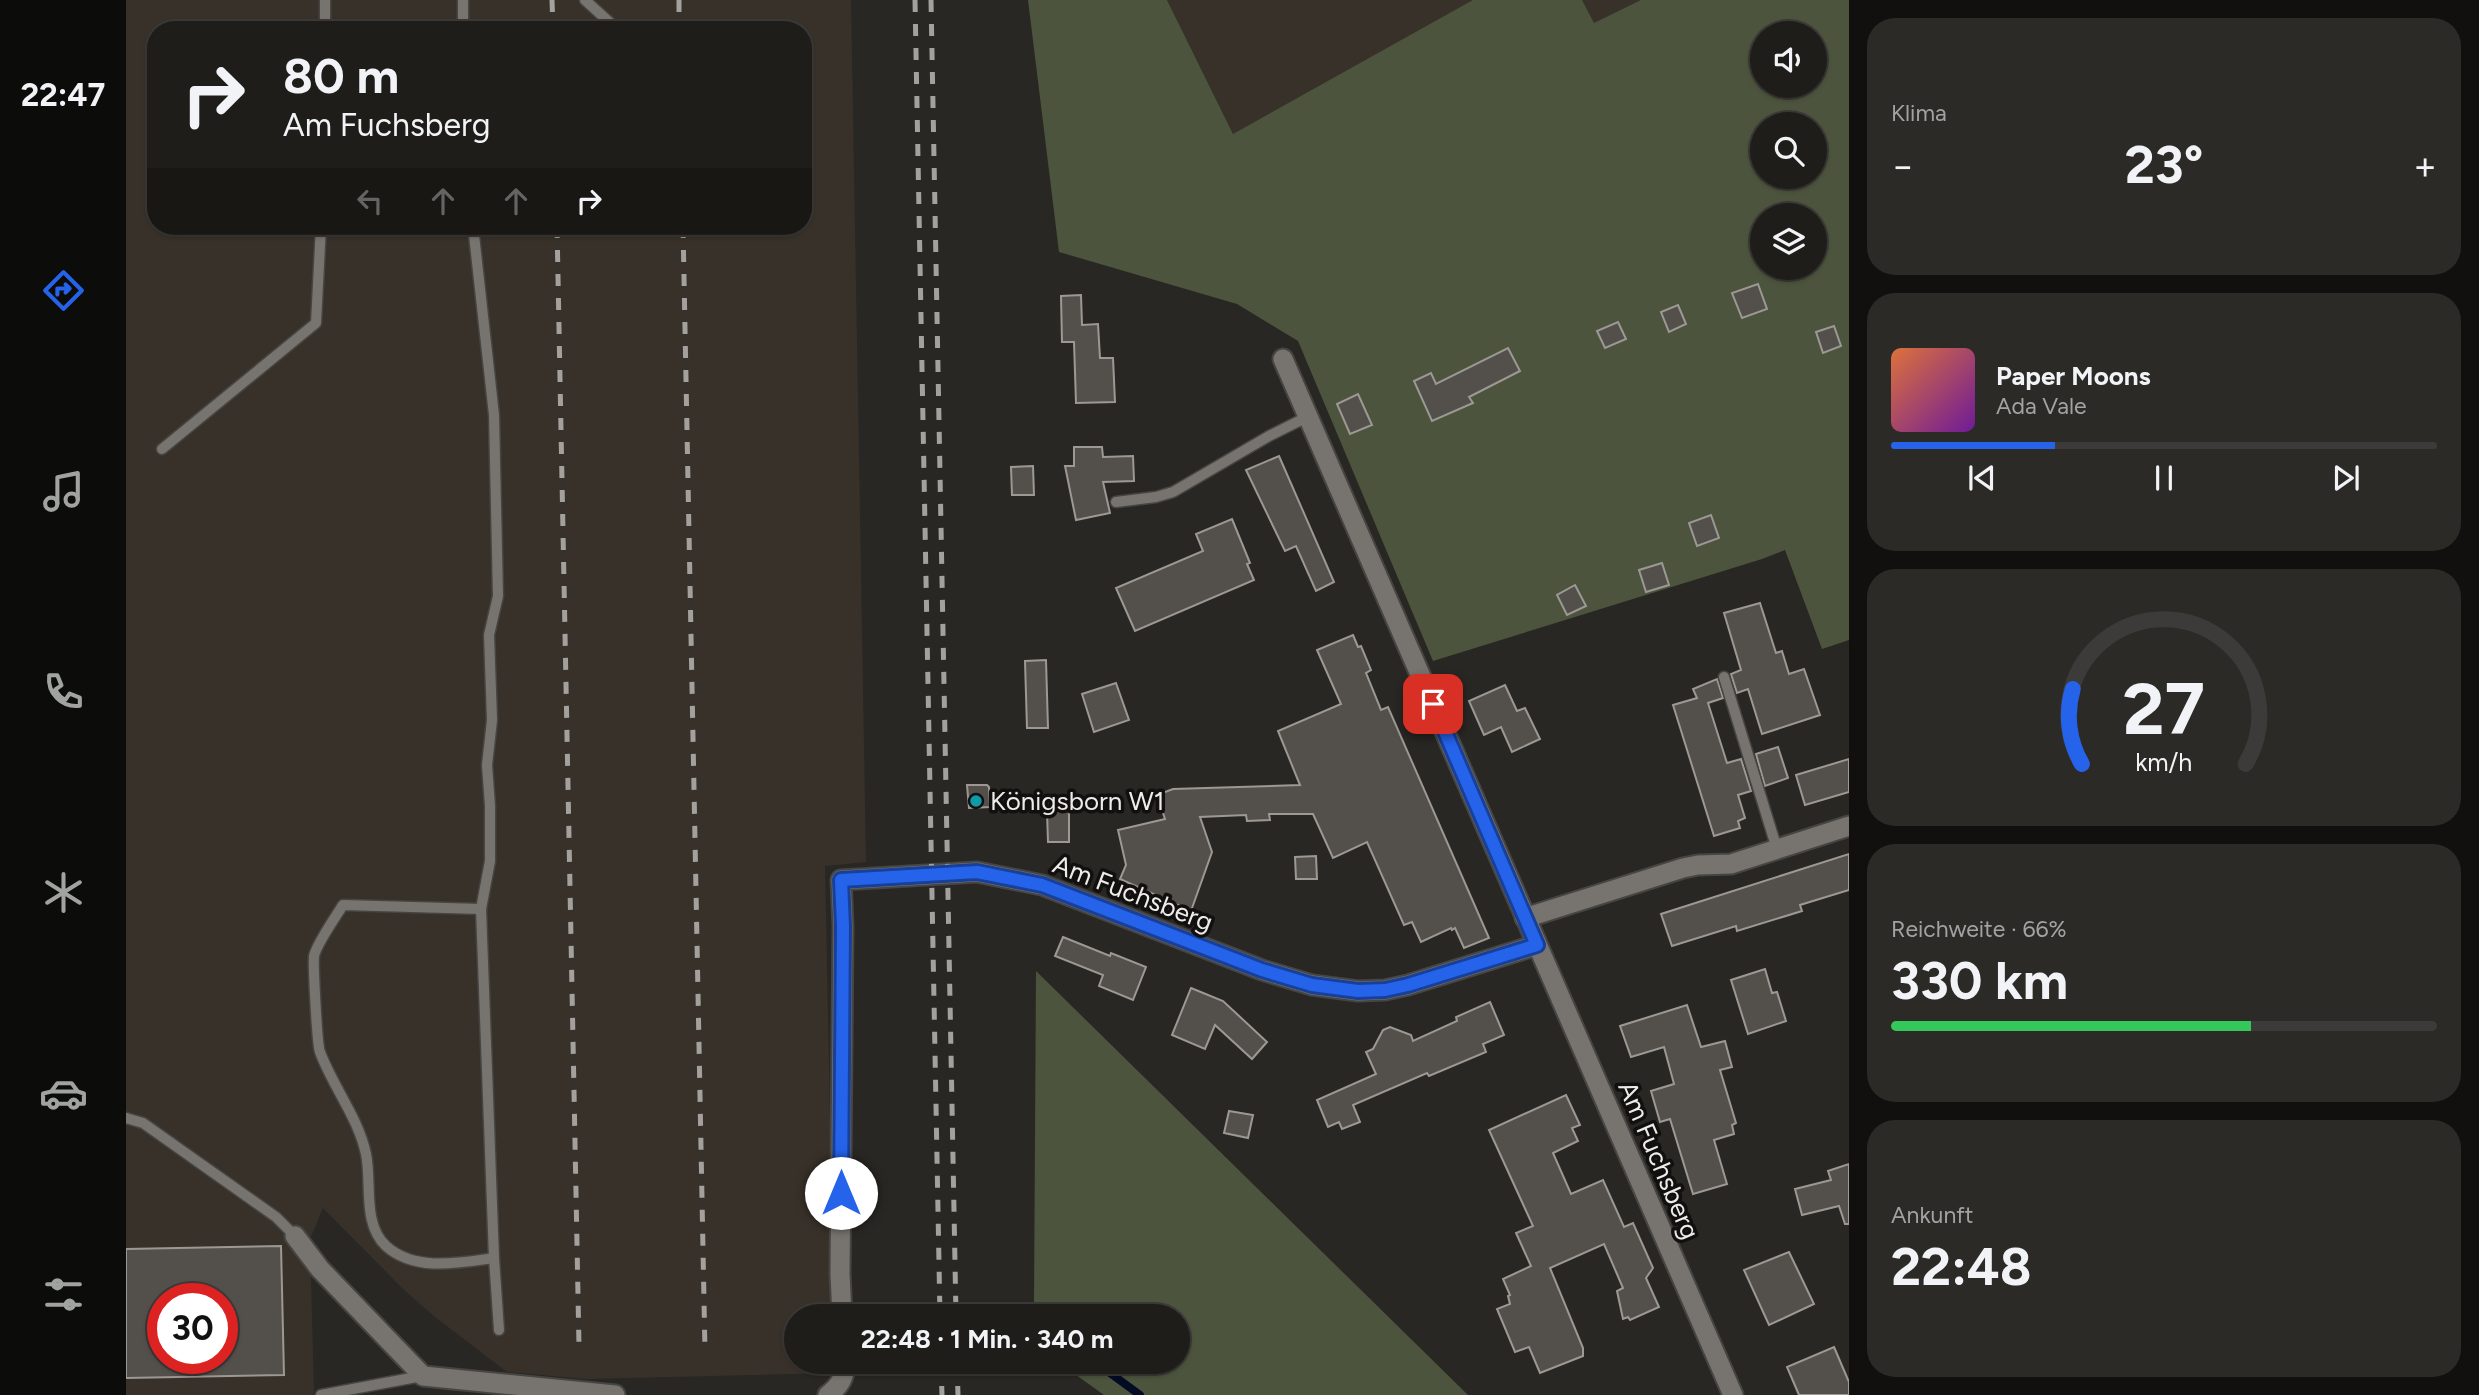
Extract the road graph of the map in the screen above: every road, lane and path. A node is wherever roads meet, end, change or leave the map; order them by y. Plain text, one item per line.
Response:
1 (325, 0) edge
2 (463, 0) edge
3 (584, 0) edge
4 (325, 21) edge
5 (463, 21) edge
6 (608, 21) edge
7 (321, 235) edge
8 (474, 235) edge
9 (1283, 359) dead end
10 (1310, 415) junction
11 (162, 449) dead end
12 (1116, 502) dead end
13 (1724, 677) dead end
14 (1849, 826) edge
15 (1777, 849) junction
16 (481, 909) junction
17 (1525, 918) junction
18 (1537, 945) junction
19 (126, 1118) edge
20 (295, 1236) joint
21 (494, 1258) junction
22 (841, 1304) edge
23 (499, 1330) dead end
24 (844, 1374) edge
25 (423, 1376) junction
26 (321, 1395) edge
27 (615, 1395) edge
28 (828, 1395) edge
29 (1733, 1395) edge

1 - 4 lane
2 - 5 lane
3 - 6 lane
7 - 11 lane
8 - 16 lane
9 - 10 street, Am Fuchsberg
10 - 12 lane
10 - 17 street, Am Fuchsberg
13 - 15 lane
14 - 15 street
15 - 17 street
16 - 21 lane
16 - 21 lane
17 - 18 street, Am Fuchsberg
18 - 22 street, Am Fuchsberg
18 - 29 street, Am Fuchsberg
19 - 20 lane
20 - 25 street
21 - 23 lane
24 - 28 street
25 - 26 lane
25 - 27 street

